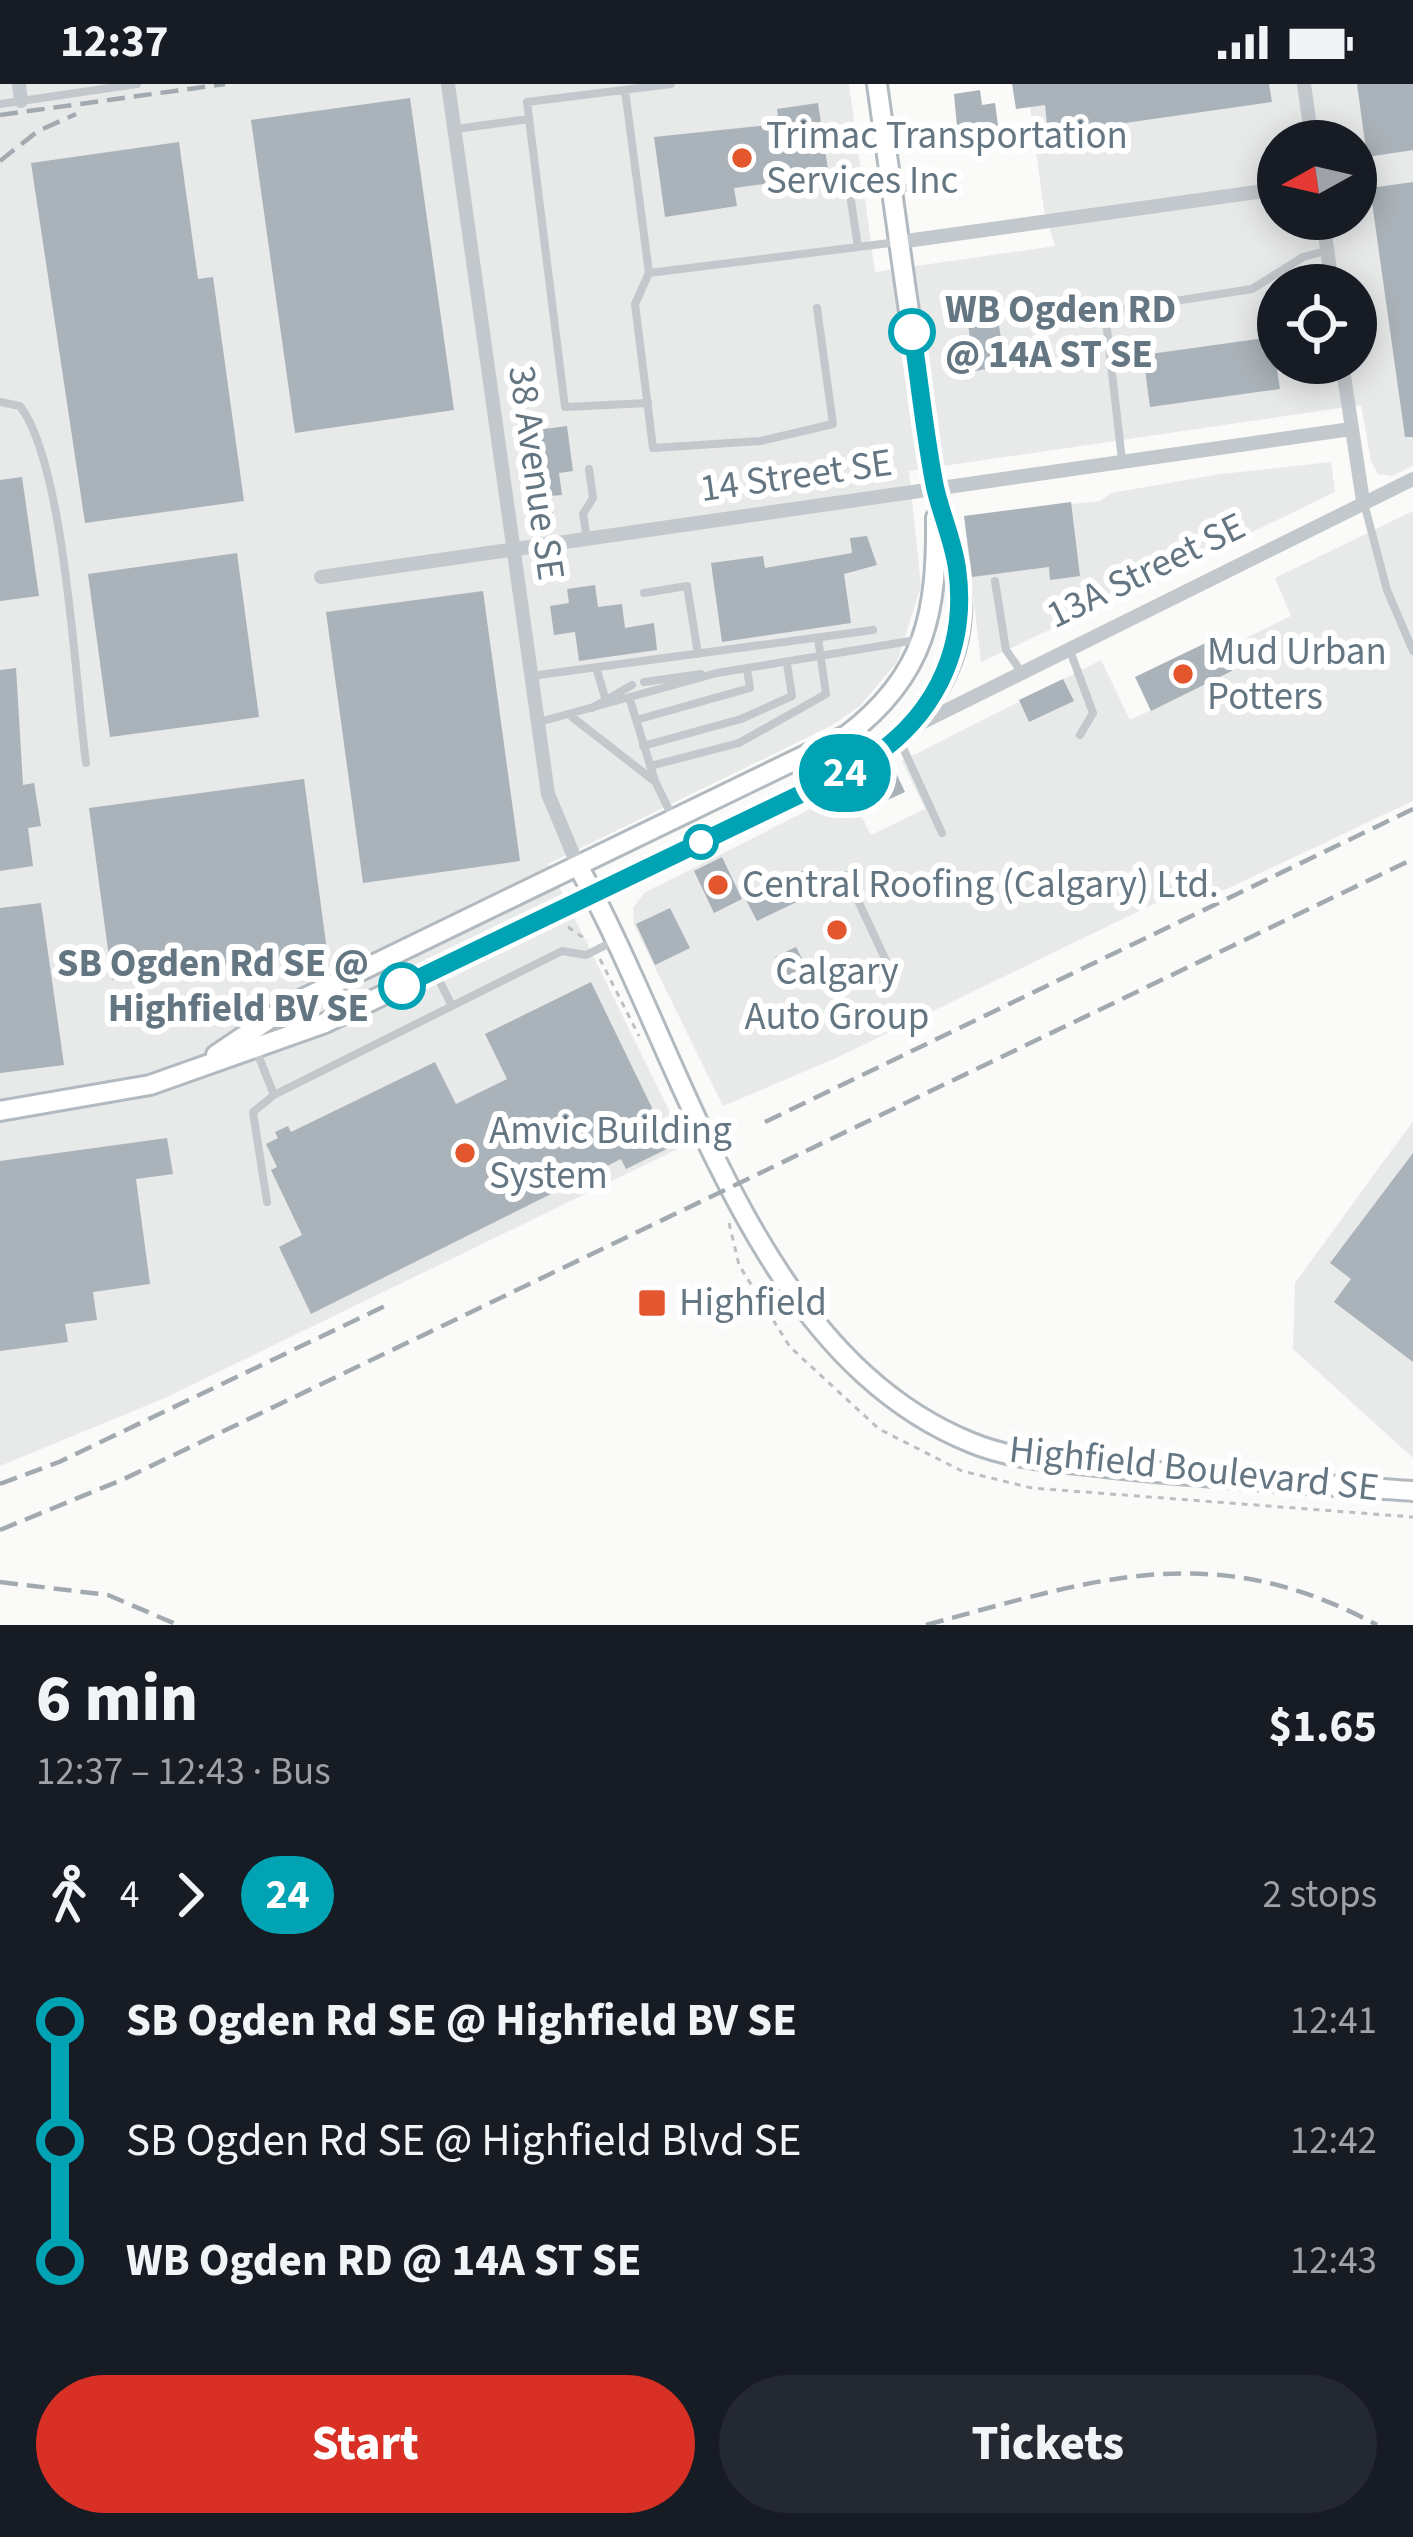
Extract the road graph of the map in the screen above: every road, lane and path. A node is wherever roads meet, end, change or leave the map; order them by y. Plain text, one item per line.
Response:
1 (19, 84) edge
2 (137, 84) edge
3 (448, 84) edge
4 (671, 84) edge
5 (877, 84) edge
6 (1304, 84) edge
7 (625, 90) junction
8 (21, 101) junction
9 (0, 104) edge
10 (529, 119) junction
11 (1309, 120) edge
12 (454, 129) junction
13 (941, 182) dead end
14 (892, 190) junction
15 (1257, 192) edge
16 (851, 201) dead end
17 (1326, 240) edge
18 (899, 242) junction
19 (858, 247) junction
20 (1327, 251) junction
21 (1329, 264) edge
22 (649, 273) junction
23 (818, 308) dead end
24 (1345, 384) edge
25 (0, 402) edge
26 (647, 404) junction
27 (1352, 429) junction
28 (1122, 462) junction
29 (589, 469) dead end
30 (1413, 478) edge
31 (936, 489) junction
32 (1363, 501) junction
33 (587, 539) junction
34 (513, 549) junction
35 (321, 577) dead end
36 (995, 581) dead end
37 (644, 593) dead end
38 (874, 630) dead end
39 (818, 638) junction
40 (923, 638) junction
41 (1069, 646) junction
42 (1413, 651) edge
43 (714, 652) junction
44 (698, 654) junction
45 (821, 659) junction
46 (787, 664) junction
47 (596, 668) junction
48 (747, 669) junction
49 (1020, 670) junction
50 (717, 673) junction
51 (531, 676) junction
52 (644, 682) dead end
53 (632, 685) dead end
54 (629, 700) junction
55 (606, 702) junction
56 (572, 717) junction
57 (636, 720) junction
58 (538, 722) junction
59 (905, 733) junction
60 (1080, 735) dead end
61 (644, 746) junction
62 (86, 763) dead end
63 (650, 766) junction
64 (655, 781) junction
65 (674, 819) junction
66 (942, 833) dead end
67 (578, 866) junction
68 (846, 875) dead end
69 (594, 893) junction
70 (567, 925) dead end
71 (616, 940) junction
72 (595, 950) junction
73 (888, 965) dead end
74 (434, 970) junction
75 (452, 1006) junction
76 (256, 1049) junction
77 (648, 1055) dead end
78 (201, 1066) junction
79 (274, 1095) junction
80 (0, 1111) edge
81 (267, 1202) dead end
82 (728, 1222) dead end
83 (1413, 1492) edge
84 (1413, 1516) edge

1 - 8 street
2 - 8 lane
3 - 12 street, 38 Avenue SE
4 - 7 lane
5 - 14 street
6 - 11 street
7 - 10 lane
7 - 22 lane
8 - 9 lane
10 - 12 lane
10 - 26 lane
12 - 34 street, 38 Avenue SE
13 - 14 lane
14 - 18 street
15 - 18 street
16 - 19 lane
17 - 20 street
18 - 19 lane
18 - 31 street
19 - 22 lane
20 - 21 street
20 - 28 lane
22 - 26 lane
23 - 26 lane
24 - 27 street
25 - 62 lane
27 - 28 street, 14 Street SE
27 - 32 street
28 - 31 street, 14 Street SE
29 - 33 lane
30 - 32 street, 13A Street SE
31 - 33 street, 14 Street SE
31 - 40 street
31 - 59 street
32 - 41 street, 13A Street SE
32 - 42 lane
33 - 34 street, 14 Street SE
34 - 35 street, 14 Street SE
34 - 51 street, 38 Avenue SE
36 - 49 lane
37 - 44 lane
38 - 39 lane
39 - 43 lane
39 - 45 lane
40 - 45 lane
40 - 65 street
41 - 49 street, 13A Street SE
41 - 60 lane
43 - 44 lane
43 - 50 lane
44 - 47 lane
45 - 46 lane
45 - 63 lane
46 - 48 lane
46 - 61 lane
47 - 51 lane
47 - 55 lane
48 - 50 lane
48 - 57 lane
49 - 59 street, 13A Street SE
50 - 52 lane
50 - 54 lane
51 - 58 street, 38 Avenue SE
53 - 55 lane
54 - 55 lane
54 - 57 lane
55 - 56 lane
56 - 58 lane
56 - 64 lane
57 - 61 lane
58 - 67 street, 38 Avenue SE
59 - 66 lane
59 - 69 street
61 - 63 lane
63 - 64 lane
64 - 65 lane
65 - 67 street
67 - 69 street, Highfield Boulevard SE
67 - 78 street
68 - 73 lane
69 - 71 street, Highfield Boulevard SE
69 - 74 street
70 - 72 path
71 - 72 lane
71 - 83 street, Highfield Boulevard SE
72 - 75 lane
72 - 77 path
74 - 75 lane
74 - 76 street
75 - 79 lane
76 - 78 street
76 - 79 lane
78 - 80 street
79 - 81 lane
82 - 84 path

